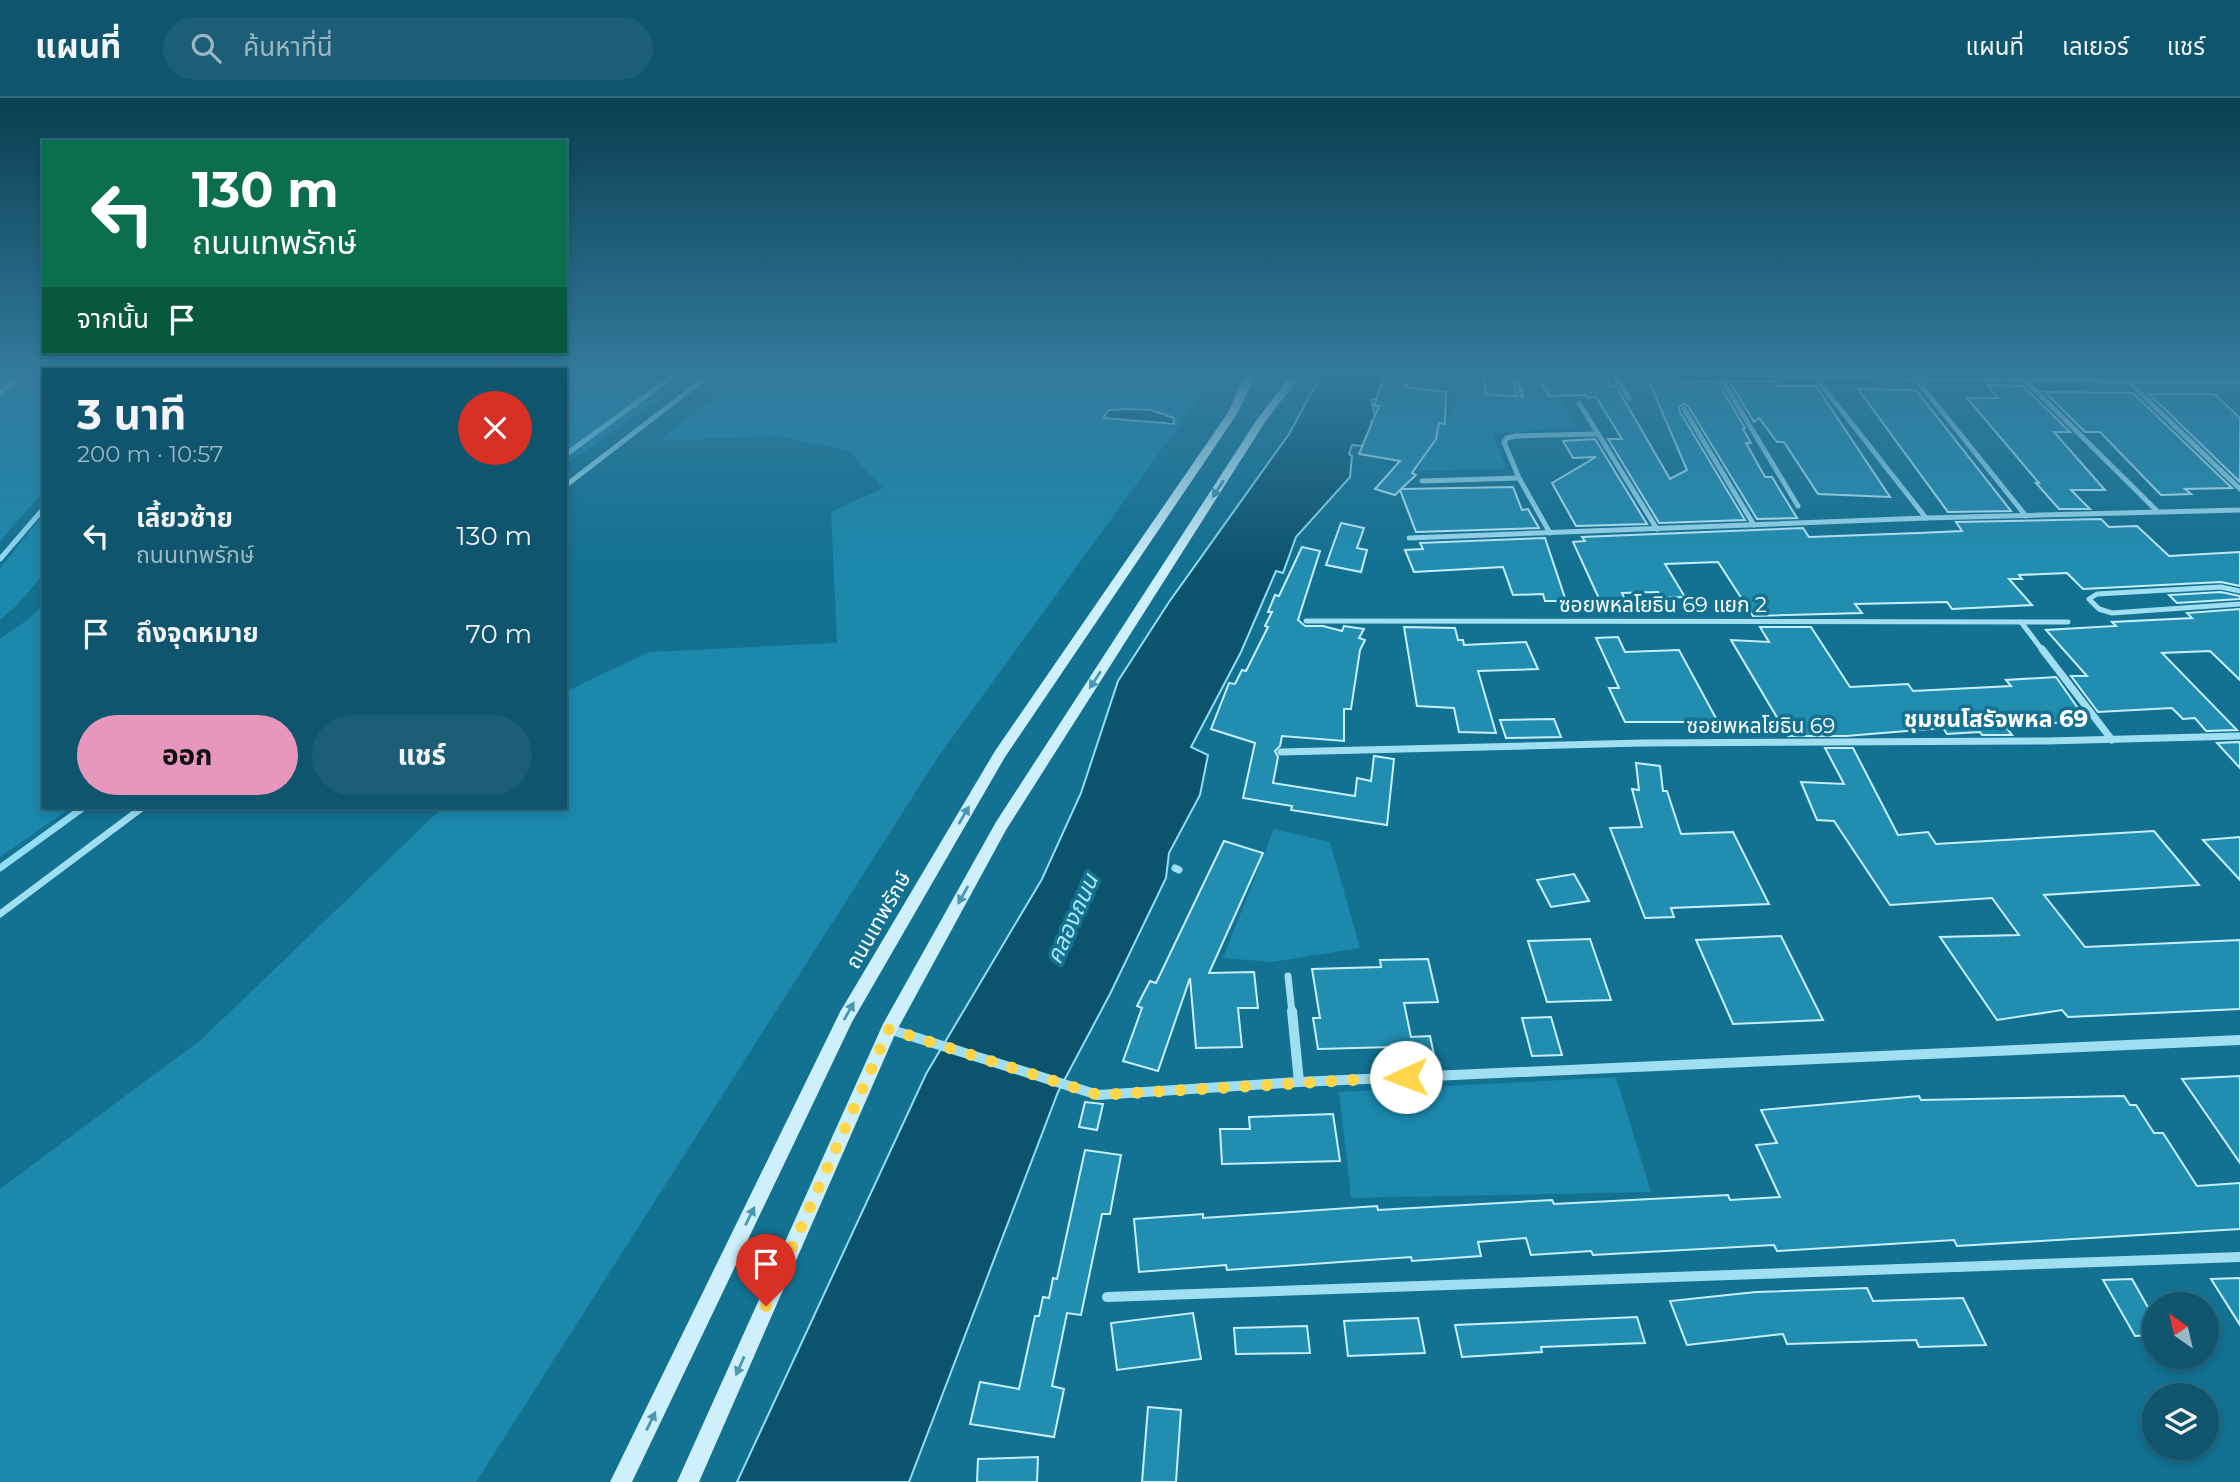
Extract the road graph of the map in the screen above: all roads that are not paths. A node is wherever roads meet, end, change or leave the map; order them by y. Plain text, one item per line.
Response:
1 (629, 437) edge
2 (1216, 437) edge
3 (1251, 437) edge
4 (1539, 437) edge
5 (1599, 437) edge
6 (1701, 437) edge
7 (1756, 437) edge
8 (1862, 437) edge
9 (1962, 437) edge
10 (2082, 437) edge
11 (2185, 437) edge
12 (1519, 478) junction
13 (1422, 481) dead end
14 (567, 484) edge
15 (2240, 489) edge
16 (1798, 506) dead end
17 (2240, 510) edge
18 (2157, 511) junction
19 (2026, 516) junction
20 (1926, 518) junction
21 (1754, 526) junction
22 (1657, 529) junction
23 (1550, 533) junction
24 (1409, 538) dead end
25 (2240, 591) edge
26 (2240, 604) edge
27 (1306, 621) dead end
28 (2021, 622) junction
29 (2068, 622) dead end
30 (2240, 736) edge
31 (2112, 740) junction
32 (1281, 752) dead end
33 (140, 809) edge
34 (0, 914) edge
35 (1287, 976) dead end
36 (889, 1029) junction
37 (2240, 1040) edge
38 (1299, 1082) junction
39 (2240, 1257) edge
40 (1107, 1297) dead end
41 (621, 1482) edge
42 (688, 1482) edge

1 - 14 street
41 -> 2 main road, ถนนเทพรักษ์
3 -> 36 main road
4 - 12 street
5 - 22 street
6 - 21 street
7 - 16 street
8 - 20 street
9 - 19 street
10 - 18 street
11 - 15 street
12 - 13 street
12 - 23 street
17 - 18 street
18 - 19 street
19 - 20 street
20 - 21 street
21 - 22 street
22 - 23 street
23 - 24 street
25 - 26 street
27 - 28 street, ซอยพหลโยธิน 69 แยก 2
28 - 29 street, ซอยพหลโยธิน 69 แยก 2
28 - 31 street
30 - 31 street, ซอยพหลโยธิน 69
31 - 32 street, ซอยพหลโยธิน 69
33 - 34 street
35 - 38 street
36 - 38 street
36 -> 42 main road
37 - 38 street
39 - 40 street

